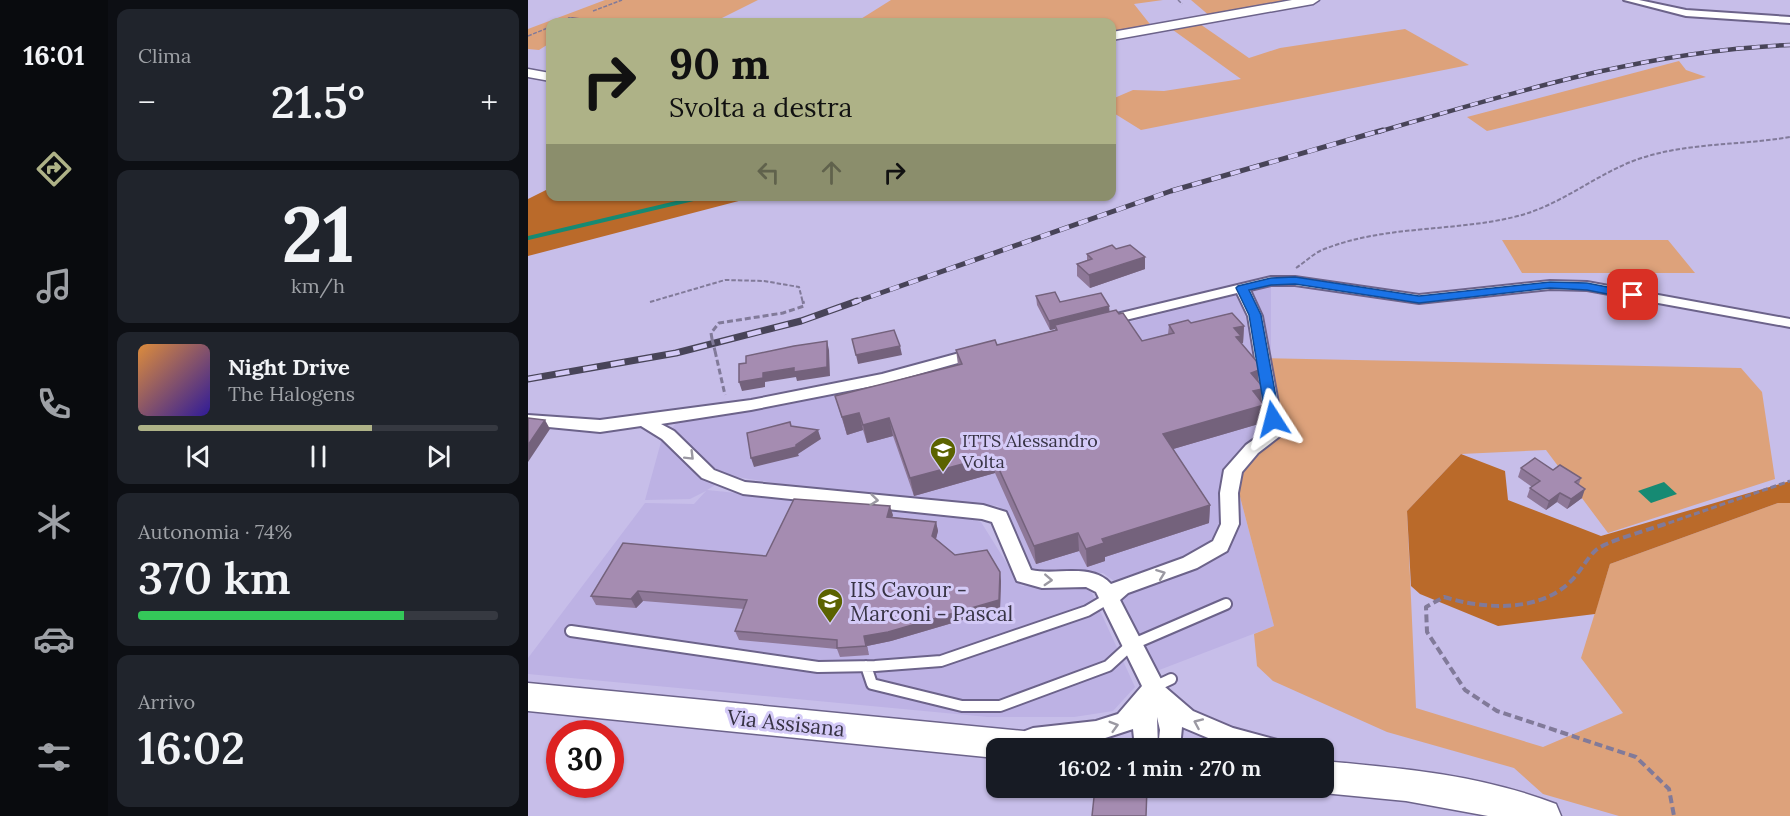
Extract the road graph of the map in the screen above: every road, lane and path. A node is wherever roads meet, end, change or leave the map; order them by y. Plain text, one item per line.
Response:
1 (1178, 0) edge
2 (1313, 0) edge
3 (1628, 0) edge
4 (1182, 4) dead end
5 (1790, 20) edge
6 (546, 29) edge
7 (1116, 35) edge
8 (528, 36) edge
9 (528, 73) edge
10 (546, 76) edge
11 (1790, 137) edge
12 (1271, 281) junction
13 (1242, 288) junction
14 (650, 302) dead end
15 (1790, 323) edge
16 (1093, 324) edge
17 (991, 350) edge
18 (728, 408) junction
19 (528, 420) edge
20 (644, 420) junction
21 (1790, 481) edge
22 (1109, 598) junction
23 (1226, 604) dead end
24 (571, 632) dead end
25 (1131, 645) junction
26 (866, 666) junction
27 (1162, 683) junction
28 (528, 697) edge
29 (1144, 738) edge
30 (1170, 738) edge
31 (1231, 738) edge
32 (951, 741) junction
33 (986, 744) edge
34 (1334, 769) edge
35 (1334, 778) edge
36 (1368, 780) junction
37 (1543, 816) edge
38 (1674, 816) edge

1 - 4 path
2 - 7 main road
3 - 5 street
6 - 8 path
9 - 10 main road
11 - 12 path
12 - 13 street
12 - 15 street
13 - 16 street
22 -> 13 street
14 - 18 path, bridge
17 - 18 street
18 - 20 street
19 - 20 street
20 -> 22 street
21 - 38 path
22 - 25 street
22 - 26 lane
23 - 25 lane
24 - 26 lane
25 - 26 lane
25 - 27 street
27 - 29 street
27 - 30 street
31 -> 27 street
32 -> 27 street
28 - 32 main road, Via Assisana
32 - 33 main road, Via Assisana
34 - 36 street
35 - 36 main road
36 - 37 main road

